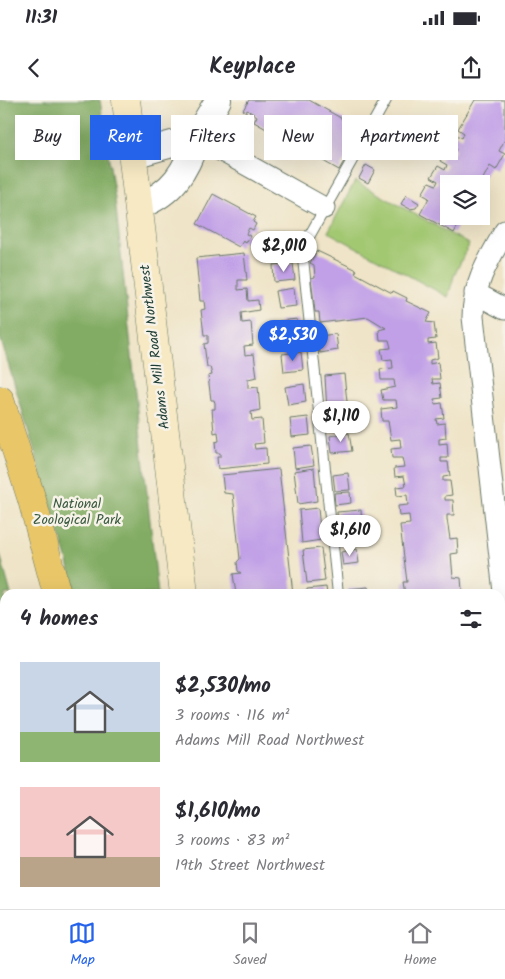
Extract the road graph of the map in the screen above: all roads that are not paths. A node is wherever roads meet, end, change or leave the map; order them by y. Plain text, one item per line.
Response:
1 (126, 100) edge
2 (218, 100) edge
3 (386, 100) edge
4 (128, 115) edge
5 (210, 115) edge
6 (134, 160) edge
7 (188, 160) edge
8 (239, 160) edge
9 (139, 206) junction
10 (324, 208) junction
11 (505, 232) edge
12 (475, 293) junction
13 (505, 309) edge
14 (0, 400) edge
15 (56, 589) edge
16 (183, 589) edge
17 (337, 589) edge
18 (504, 589) edge

1 - 4 main road, Adams Mill Road Northwest
2 - 5 street
3 - 10 lane
6 - 9 main road, Adams Mill Road Northwest
7 - 9 street
8 - 10 street
9 - 16 main road, Adams Mill Road Northwest
10 - 17 lane
11 - 12 street
12 - 13 street
12 - 18 street
14 - 15 main road

